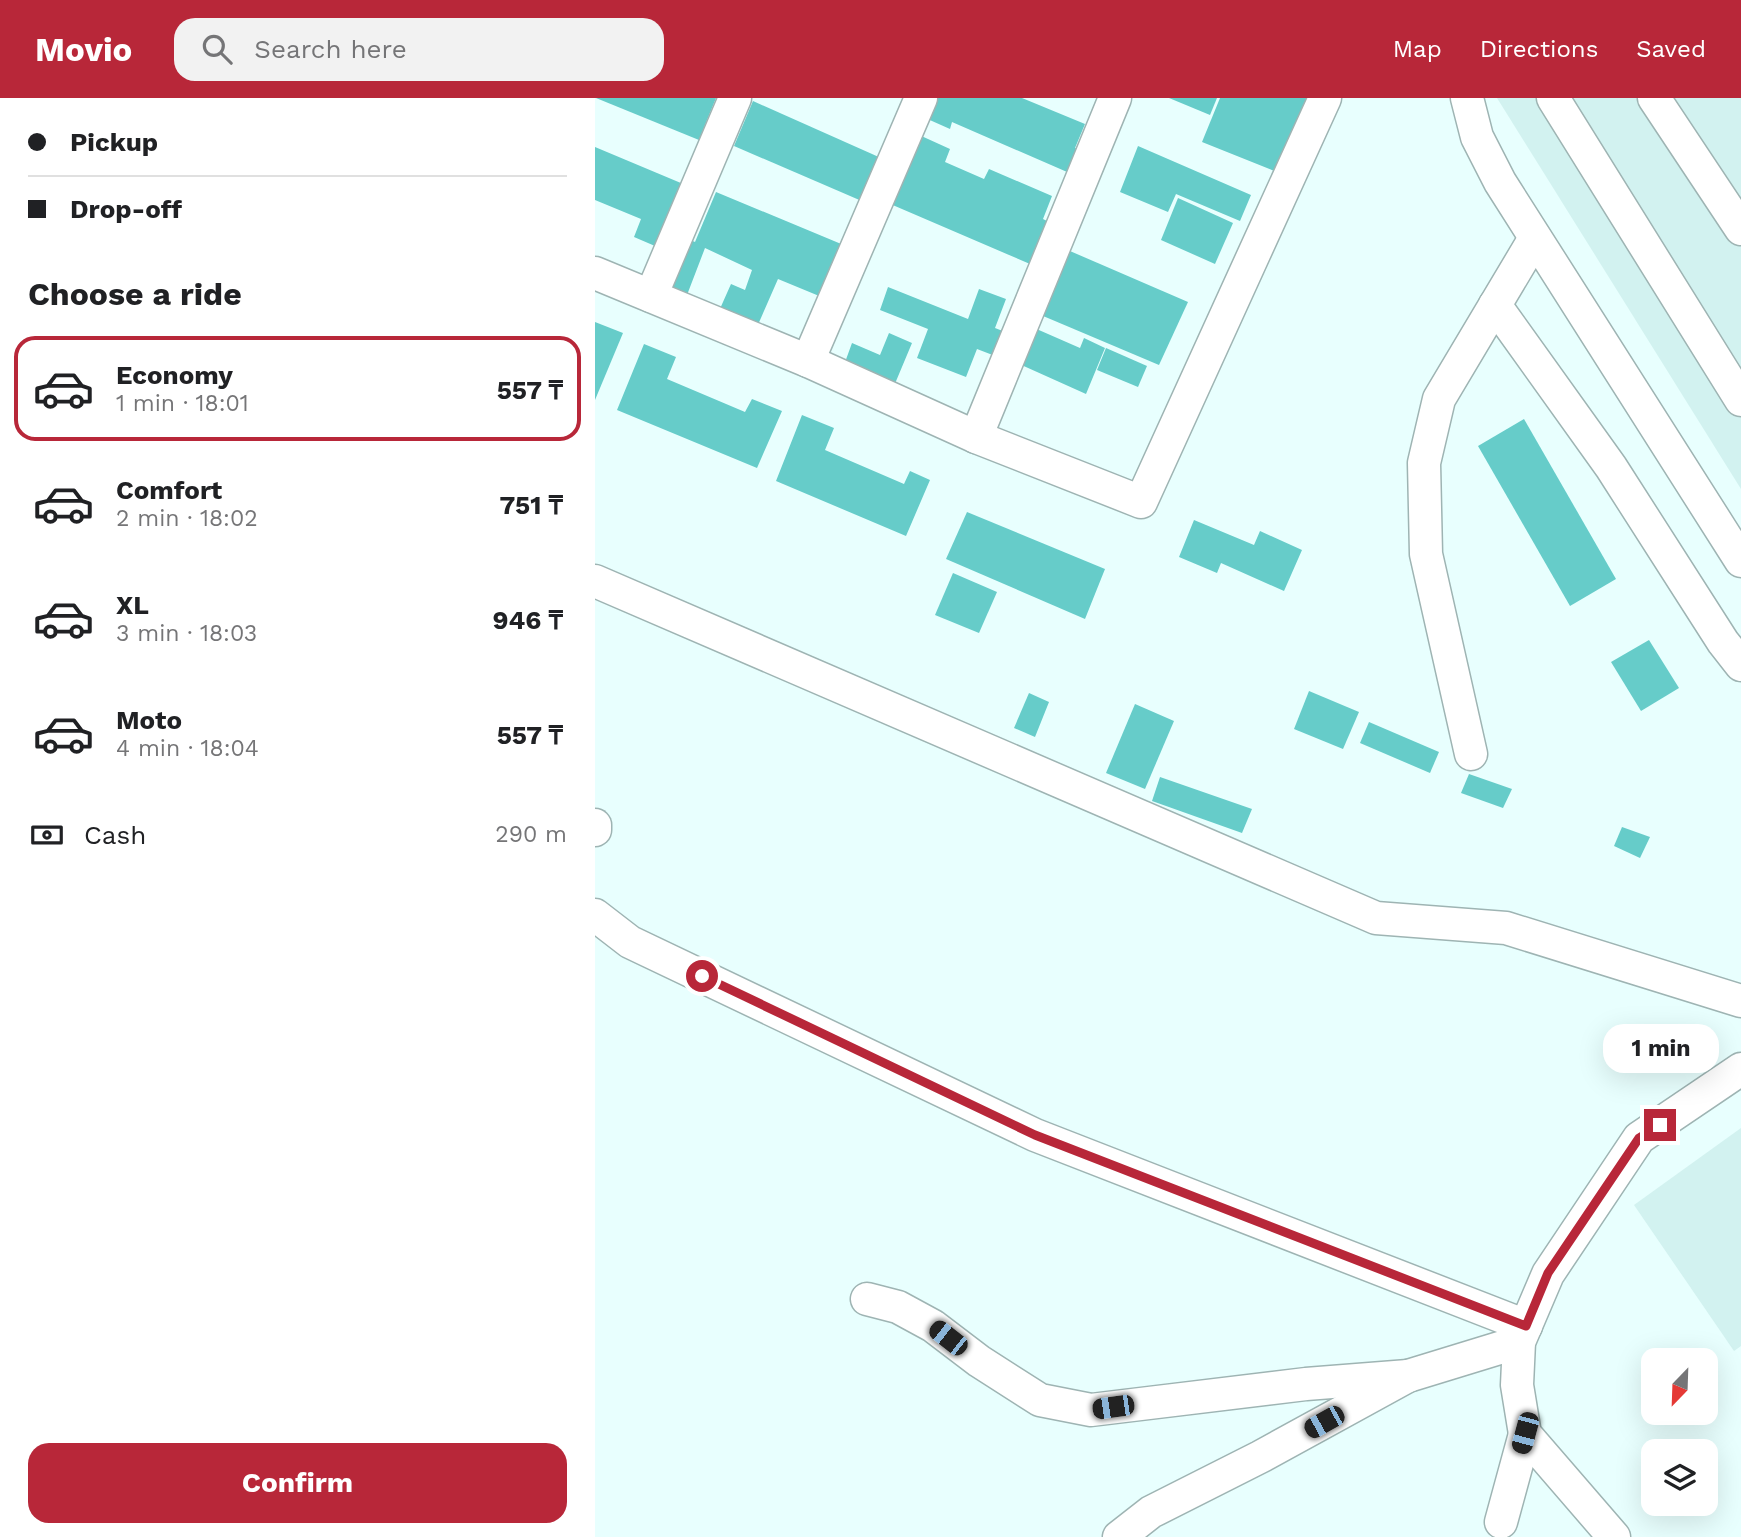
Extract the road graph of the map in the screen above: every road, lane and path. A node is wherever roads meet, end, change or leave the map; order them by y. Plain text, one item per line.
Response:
1 (735, 98) edge
2 (921, 98) edge
3 (1115, 98) edge
4 (1325, 98) edge
5 (1467, 98) edge
6 (1654, 98) edge
7 (1565, 102) edge
8 (1741, 229) edge
9 (1535, 238) junction
10 (595, 273) edge
11 (651, 296) junction
12 (1495, 305) junction
13 (808, 361) junction
14 (1741, 400) edge
15 (976, 437) junction
16 (1741, 561) edge
17 (595, 581) edge
18 (1741, 665) edge
19 (1471, 754) dead end
20 (595, 825) edge
21 (595, 830) edge
22 (595, 915) edge
23 (1741, 1001) edge
24 (1741, 1069) edge
25 (867, 1299) dead end
26 (1522, 1334) junction
27 (1408, 1376) junction
28 (1525, 1433) junction
29 (1501, 1522) dead end
30 (1119, 1537) edge
31 (1613, 1537) edge

1 - 11 street
2 - 13 street
3 - 15 street
4 - 15 street
5 - 9 street
6 - 8 street
7 - 14 street
9 - 12 street
9 - 16 street
10 - 11 street
11 - 13 street
12 - 18 street
12 - 19 street
13 - 15 street
17 - 23 street
20 - 21 street
22 - 26 street
24 - 26 street
25 - 27 street
26 - 27 street
26 - 28 street
27 - 30 street
28 - 29 street
28 - 31 street

